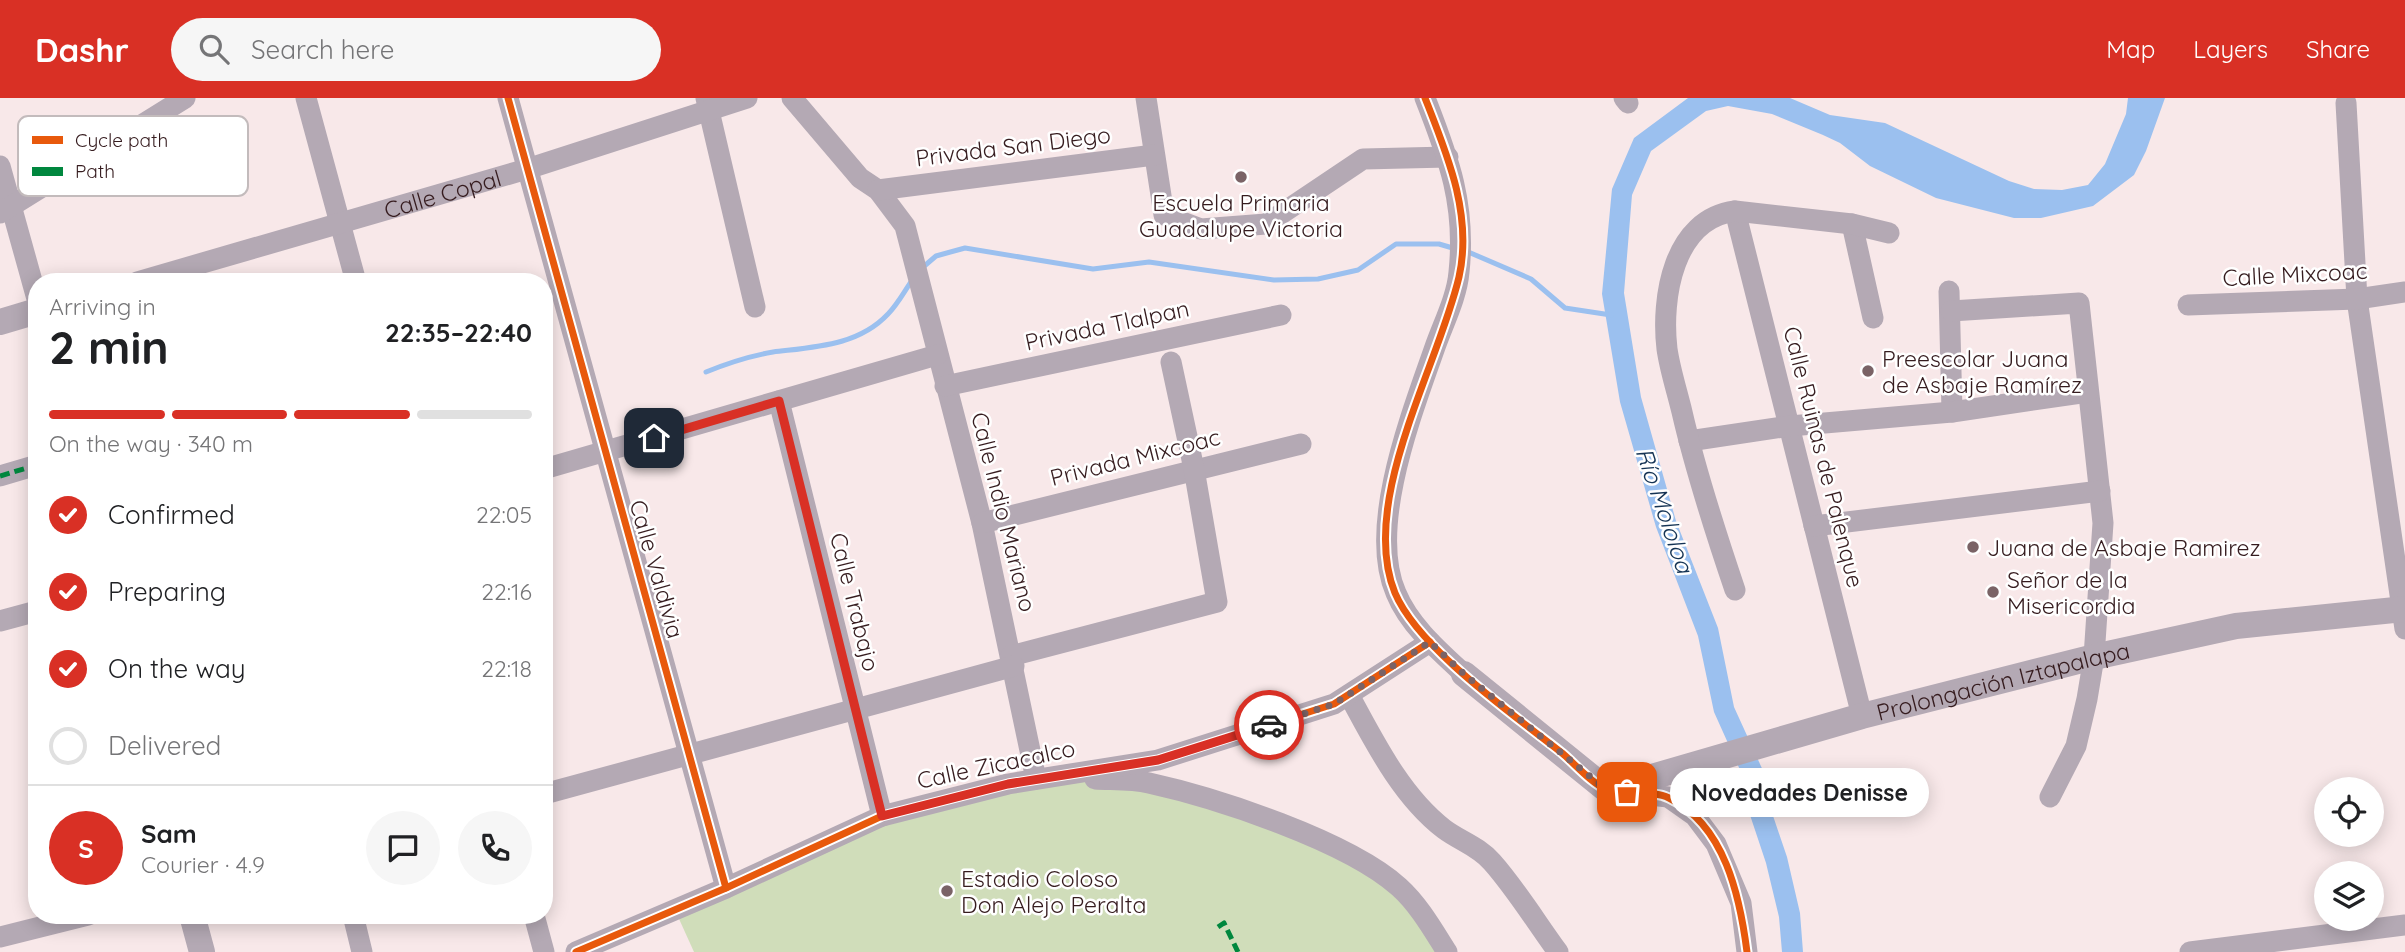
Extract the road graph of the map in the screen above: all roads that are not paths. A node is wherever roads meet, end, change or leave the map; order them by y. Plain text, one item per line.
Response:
1 (185, 98) edge
2 (306, 98) edge
3 (508, 98) edge
4 (747, 98) edge
5 (792, 98) edge
6 (1146, 98) edge
7 (1425, 98) edge
8 (708, 103) edge
9 (2346, 103) dead end
10 (156, 116) edge
11 (1154, 155) junction
12 (1448, 157) junction
13 (0, 166) edge
14 (527, 169) junction
15 (878, 190) junction
16 (28, 196) edge
17 (5, 210) edge
18 (1735, 211) junction
19 (341, 223) junction
20 (1852, 224) junction
21 (1889, 233) dead end
22 (168, 273) edge
23 (354, 273) edge
24 (28, 274) edge
25 (2405, 292) edge
26 (2357, 299) junction
27 (2188, 305) dead end
28 (755, 307) dead end
29 (28, 314) edge
30 (1281, 315) dead end
31 (1873, 318) dead end
32 (0, 322) edge
33 (937, 355) junction
34 (1171, 362) dead end
35 (945, 386) junction
36 (2088, 392) junction
37 (779, 401) junction
38 (1952, 412) junction
39 (1790, 426) junction
40 (1689, 441) junction
41 (1301, 444) dead end
42 (604, 452) junction
43 (553, 466) edge
44 (28, 468) edge
45 (1194, 469) junction
46 (0, 476) edge
47 (2100, 491) junction
48 (982, 523) junction
49 (1814, 526) junction
50 (1735, 590) dead end
51 (28, 613) edge
52 (2404, 616) edge
53 (0, 621) edge
54 (1430, 642) junction
55 (2094, 657) junction
56 (1013, 661) junction
57 (1464, 674) joint
58 (1349, 695) junction
59 (854, 708) junction
60 (1863, 716) junction
61 (688, 752) junction
62 (1039, 779) junction
63 (553, 790) edge
64 (1607, 790) junction
65 (2050, 797) dead end
66 (882, 816) junction
67 (726, 888) junction
68 (52, 924) edge
69 (194, 924) edge
70 (355, 924) edge
71 (536, 924) edge
72 (2405, 925) edge
73 (0, 937) edge
74 (202, 952) edge
75 (362, 952) edge
76 (544, 952) edge
77 (576, 952) edge
78 (1447, 952) edge
79 (1558, 952) edge
80 (1747, 952) edge
81 (2190, 952) edge

1 - 10 street
2 - 19 street
3 - 14 street, Calle Valdivia
4 - 8 street, Calle Copal
5 - 15 street, Calle Indio Mariano
6 - 11 street
7 - 12 street
8 - 14 street, Calle Copal
8 - 28 street
9 - 26 street
11 - 12 street
11 - 15 street, Privada San Diego
12 - 54 street
13 - 17 street
14 - 19 street, Calle Copal
14 - 42 street, Calle Valdivia
15 - 33 street, Calle Indio Mariano
16 - 17 street
17 - 24 street
18 - 20 street
18 - 39 street, Calle Ruinas de Palenque
18 - 40 street
19 - 22 street, Calle Copal
19 - 23 street
20 - 21 street
20 - 31 street
25 - 26 street, Calle Mixcoac
26 - 27 street, Calle Mixcoac
26 - 52 street
29 - 32 street
30 - 35 street, Privada Tlalpan
33 - 35 street, Calle Indio Mariano
33 - 37 street
34 - 45 street
35 - 48 street, Calle Indio Mariano
36 - 38 street
36 - 38 street
36 - 47 street
37 - 42 street
37 - 59 street, Calle Trabajo
38 - 39 street
39 - 40 street
39 - 49 street, Calle Ruinas de Palenque
40 - 50 street
41 - 45 street, Privada Mixcoac
42 - 43 street
42 - 61 street, Calle Valdivia
44 - 46 street
45 - 48 street, Privada Mixcoac
45 - 56 street
47 - 49 street
47 - 55 street
48 - 56 street, Calle Indio Mariano
49 - 60 street, Calle Ruinas de Palenque
51 - 53 street
52 - 55 street, Prolongación Iztapalapa
54 - 57 street
54 - 58 street, Calle Zicacalco
55 - 60 street, Prolongación Iztapalapa
55 - 65 street
56 - 59 street
56 - 62 street, Calle Indio Mariano
57 - 64 street
58 - 62 street, Calle Zicacalco
58 - 79 street
59 - 61 street
59 - 66 street, Calle Trabajo
60 - 64 street, Prolongación Iztapalapa
61 - 63 street
61 - 67 street, Calle Valdivia
62 - 66 street, Calle Zicacalco
62 - 78 street
64 - 80 street
66 - 67 street, Calle Zicacalco
67 - 77 street, Calle Zicacalco
68 - 73 street
69 - 74 street
70 - 75 street
71 - 76 street
72 - 81 street

